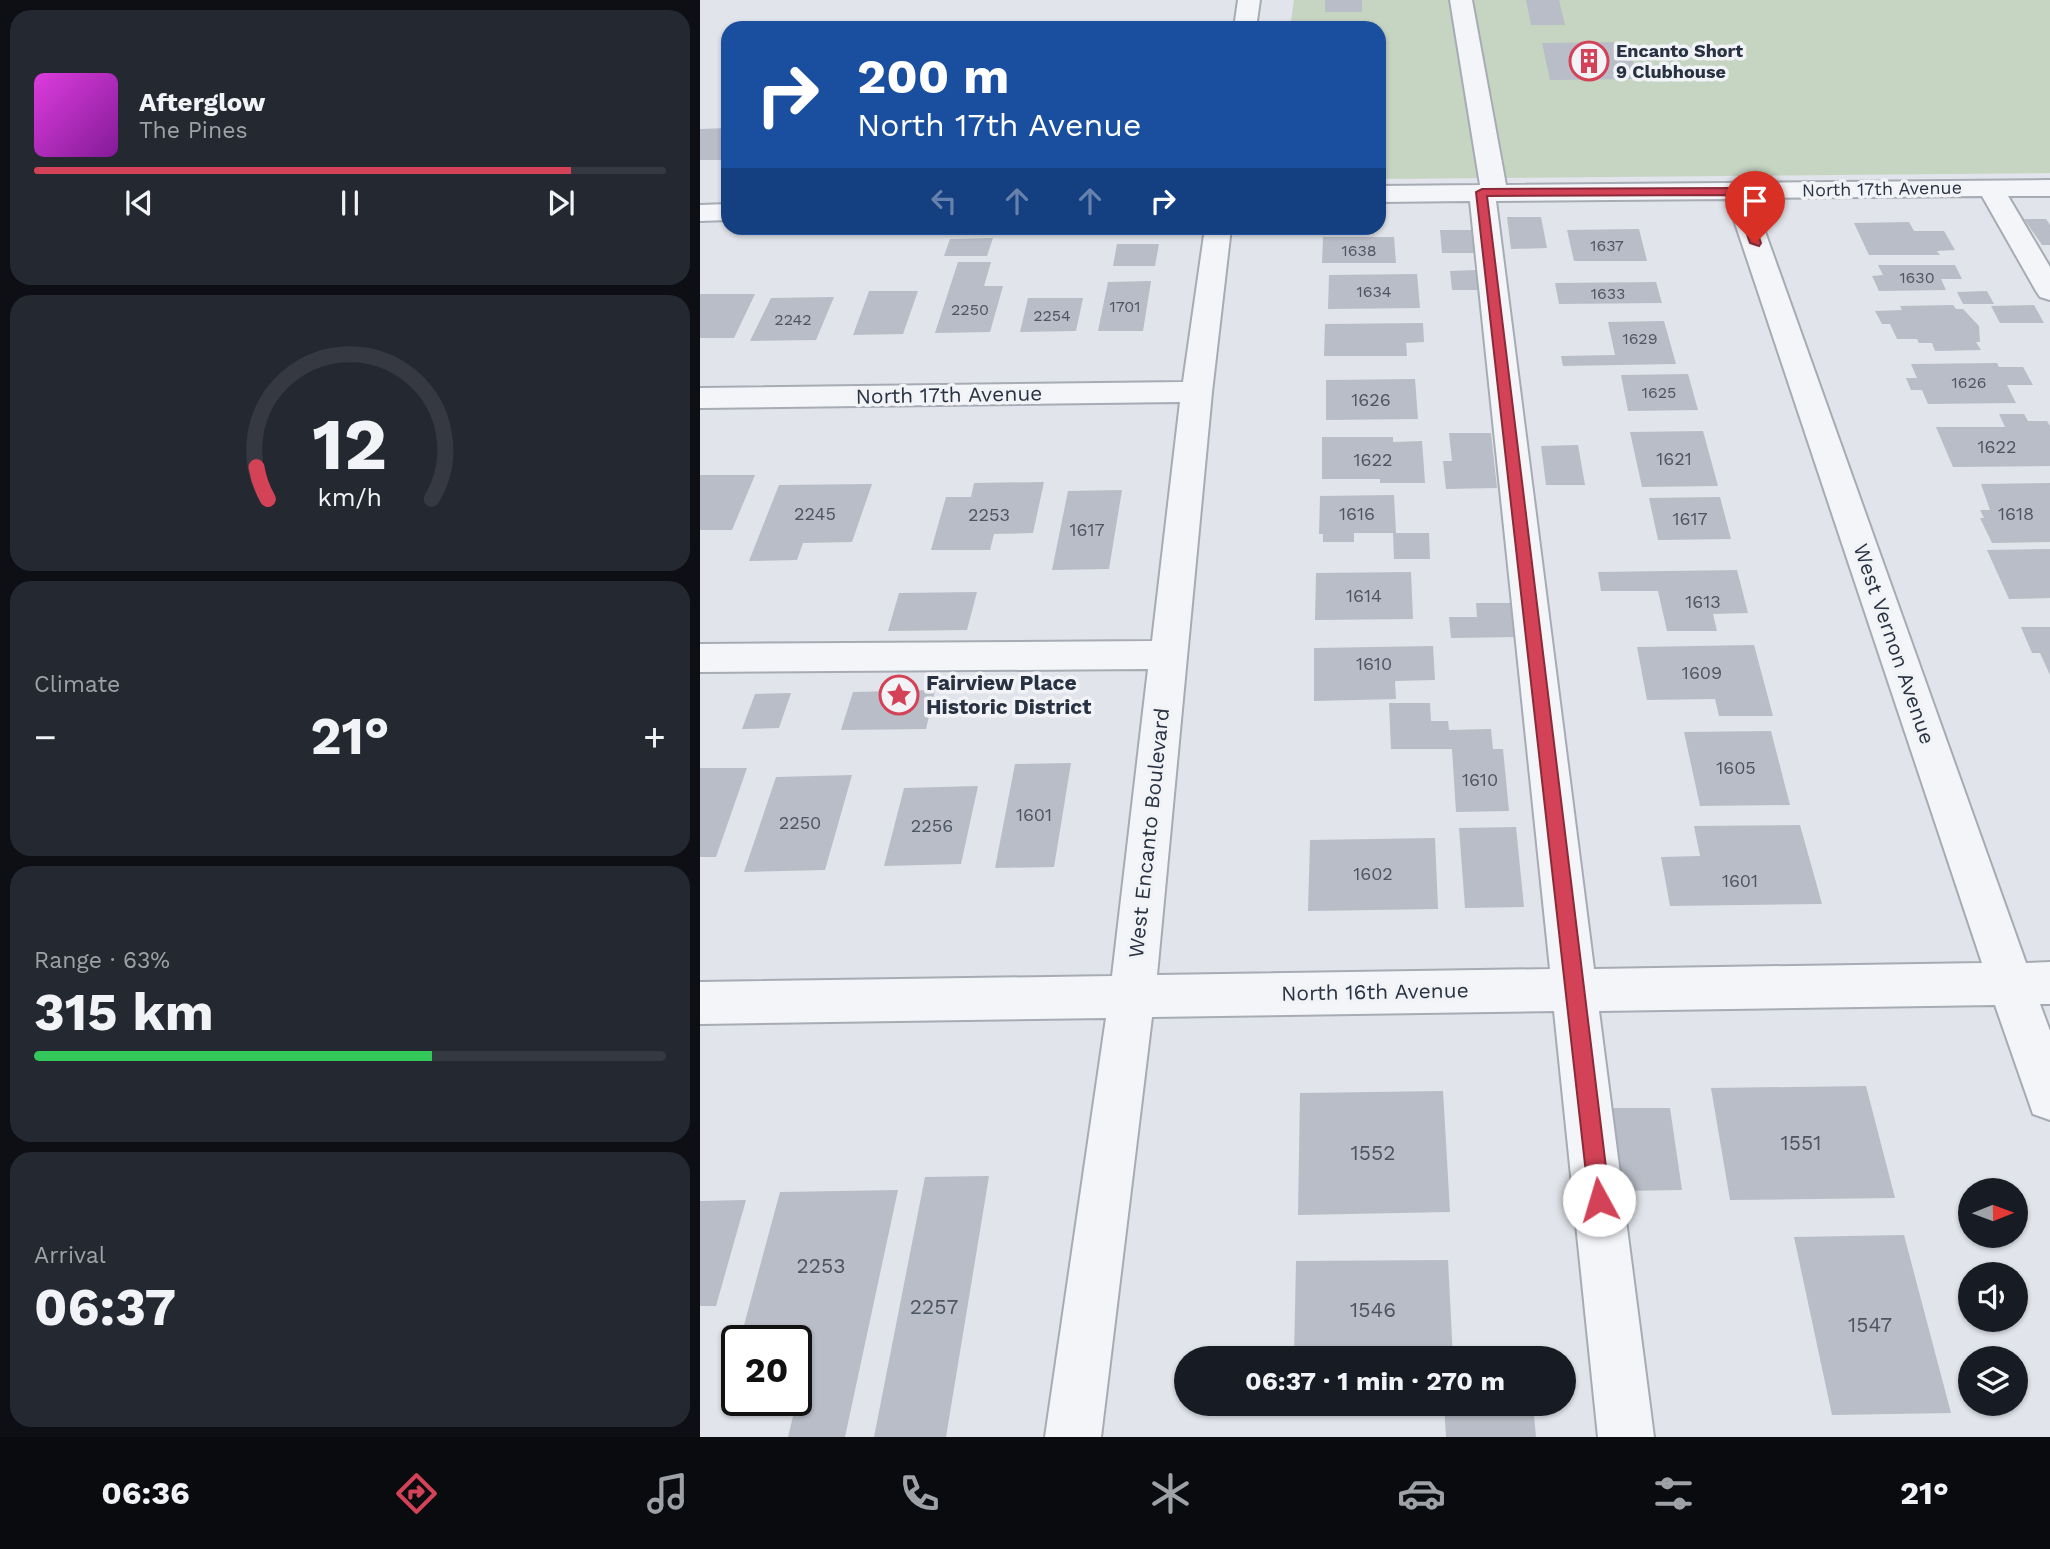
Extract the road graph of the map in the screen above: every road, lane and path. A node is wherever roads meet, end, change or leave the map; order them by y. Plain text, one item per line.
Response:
1 (1250, 0) edge
2 (1461, 0) edge
3 (1246, 21) edge
4 (1990, 188) junction
5 (2050, 188) edge
6 (1737, 191) junction
7 (1386, 192) edge
8 (1488, 192) junction
9 (700, 212) edge
10 (721, 212) edge
11 (1217, 235) edge
12 (2050, 290) edge
13 (1197, 392) junction
14 (700, 398) edge
15 (1169, 655) junction
16 (700, 658) edge
17 (2031, 984) edge
18 (1576, 990) junction
19 (1132, 996) junction
20 (700, 1003) edge
21 (2050, 1097) edge
22 (1073, 1437) edge
23 (1626, 1437) edge

1 - 3 street
2 - 8 street
4 - 5 street, North 17th Avenue
4 - 6 street, North 17th Avenue
4 - 12 street
6 - 8 street, North 17th Avenue
6 - 17 street, West Vernon Avenue
7 - 8 street, North 17th Avenue
8 - 18 street
9 - 10 street
11 - 13 street, West Encanto Boulevard
13 - 14 street, North 17th Avenue
13 - 15 street, West Encanto Boulevard
15 - 16 street
15 - 19 street, West Encanto Boulevard
17 - 18 street, North 16th Avenue
17 - 21 street, West Vernon Avenue
18 - 19 street, North 16th Avenue
18 - 23 street
19 - 20 street, North 16th Avenue
19 - 22 street, West Encanto Boulevard

